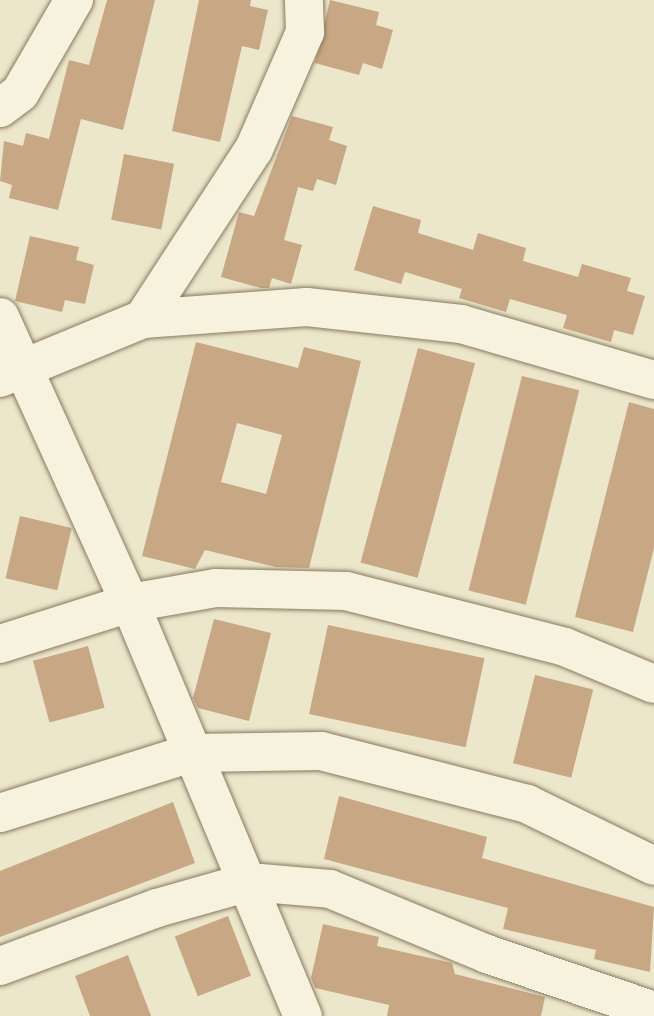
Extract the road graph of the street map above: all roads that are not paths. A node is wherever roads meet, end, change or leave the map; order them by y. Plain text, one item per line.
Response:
1 (74, 0) edge
2 (304, 0) edge
3 (0, 108) edge
4 (0, 317) edge
5 (143, 318) junction
6 (10, 373) edge
7 (654, 380) edge
8 (130, 603) junction
9 (0, 644) edge
10 (654, 684) edge
11 (192, 753) junction
12 (0, 813) edge
13 (654, 866) edge
14 (249, 882) junction
15 (0, 966) edge
16 (654, 1011) edge
17 (303, 1016) edge

1 - 3 street
2 - 5 street
4 - 6 street
5 - 6 street
5 - 7 street
6 - 8 street
8 - 9 street
8 - 10 street
8 - 11 street
11 - 12 street
11 - 13 street
11 - 14 street
14 - 15 street
14 - 16 street
14 - 17 street

